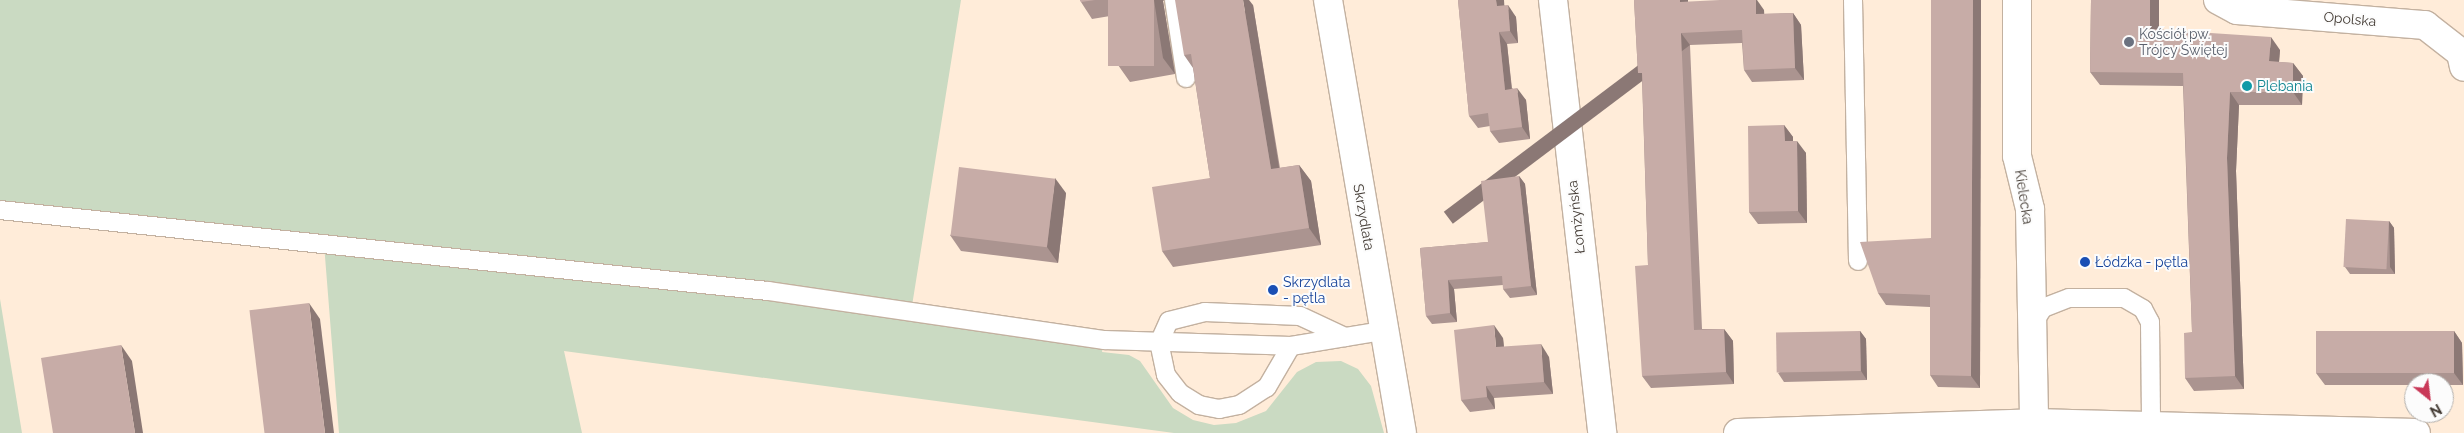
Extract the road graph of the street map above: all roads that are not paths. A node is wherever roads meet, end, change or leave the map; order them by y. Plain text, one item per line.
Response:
1 (1174, 0) edge
2 (1328, 0) edge
3 (1553, 0) edge
4 (1853, 0) edge
5 (2017, 0) edge
6 (2218, 0) edge
7 (2464, 67) edge
8 (1186, 78) dead end
9 (0, 210) edge
10 (1858, 261) dead end
11 (2032, 325) junction
12 (1383, 331) junction
13 (1345, 337) junction
14 (1158, 343) junction
15 (1291, 346) junction
16 (2034, 423) junction
17 (2151, 425) junction
18 (1402, 433) edge
19 (1602, 433) edge
20 (1738, 433) edge
21 (2416, 433) edge

1 - 8 lane
2 - 12 street, Skrzydlata
3 - 19 street, Łomżyńska
4 - 10 lane
5 - 11 street, Kielecka
6 - 7 street, Opolska
9 - 14 lane
11 - 16 street, Kielecka
11 - 17 lane
12 - 13 lane
12 - 18 street, Skrzydlata
13 - 14 lane
13 - 15 lane
14 - 15 lane
14 - 15 lane
16 - 17 street
16 - 20 street
17 - 21 street

